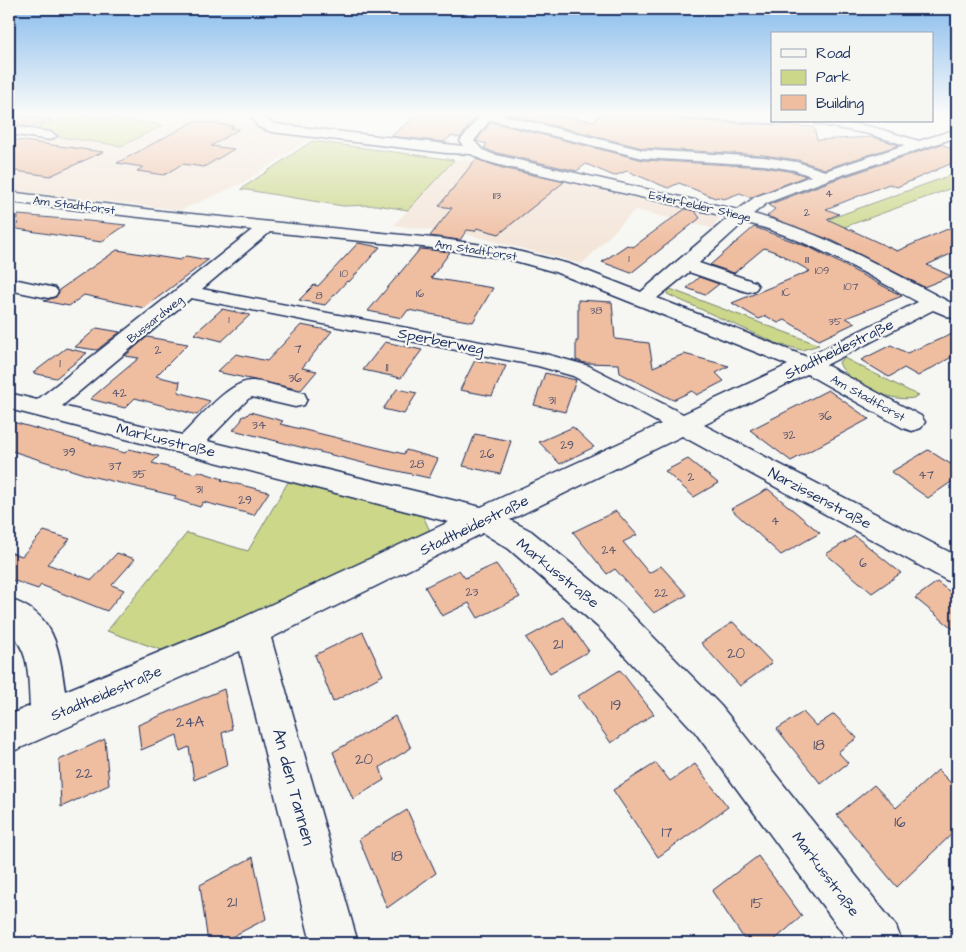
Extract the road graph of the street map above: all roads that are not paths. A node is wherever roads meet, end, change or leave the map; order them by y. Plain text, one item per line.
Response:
1 (492, 158) edge
2 (697, 158) edge
3 (878, 158) edge
4 (825, 176) junction
5 (9, 197) edge
6 (741, 215) junction
7 (266, 227) junction
8 (686, 265) junction
9 (9, 284) edge
10 (748, 286) dead end
11 (48, 292) dead end
12 (188, 292) junction
13 (643, 300) junction
14 (933, 302) junction
15 (957, 314) edge
16 (808, 364) junction
17 (295, 398) dead end
18 (9, 401) edge
19 (42, 409) junction
20 (912, 422) dead end
21 (683, 424) junction
22 (188, 446) junction
23 (485, 520) junction
24 (957, 571) edge
25 (9, 614) edge
26 (252, 630) junction
27 (50, 716) junction
28 (9, 734) edge
29 (335, 943) edge
30 (879, 943) edge

1 - 6 street, Esterfelder Stiege
2 - 4 street
3 - 4 street
4 - 6 street
5 - 7 street, Am Stadtforst
6 - 8 street
6 - 14 street, Esterfelder Stiege
7 - 12 street, Bussardweg
7 - 13 street, Am Stadtforst
8 - 10 street
8 - 13 street
9 - 11 street
12 - 19 street, Bussardweg
12 - 21 street, Sperberweg
13 - 16 street, Am Stadtforst
14 - 15 street, Esterfelder Stiege
14 - 16 street, Stadtheidestraße
16 - 20 street, Am Stadtforst
16 - 21 street, Stadtheidestraße
17 - 22 street
18 - 19 street, Markusstraße
19 - 22 street, Markusstraße
21 - 23 street, Stadtheidestraße
21 - 24 street, Narzissenstraße
22 - 23 street, Markusstraße
23 - 26 street, Stadtheidestraße
23 - 30 street, Markusstraße
25 - 27 street
26 - 27 street, Stadtheidestraße
26 - 29 street, An den Tannen
27 - 28 street, Stadtheidestraße

